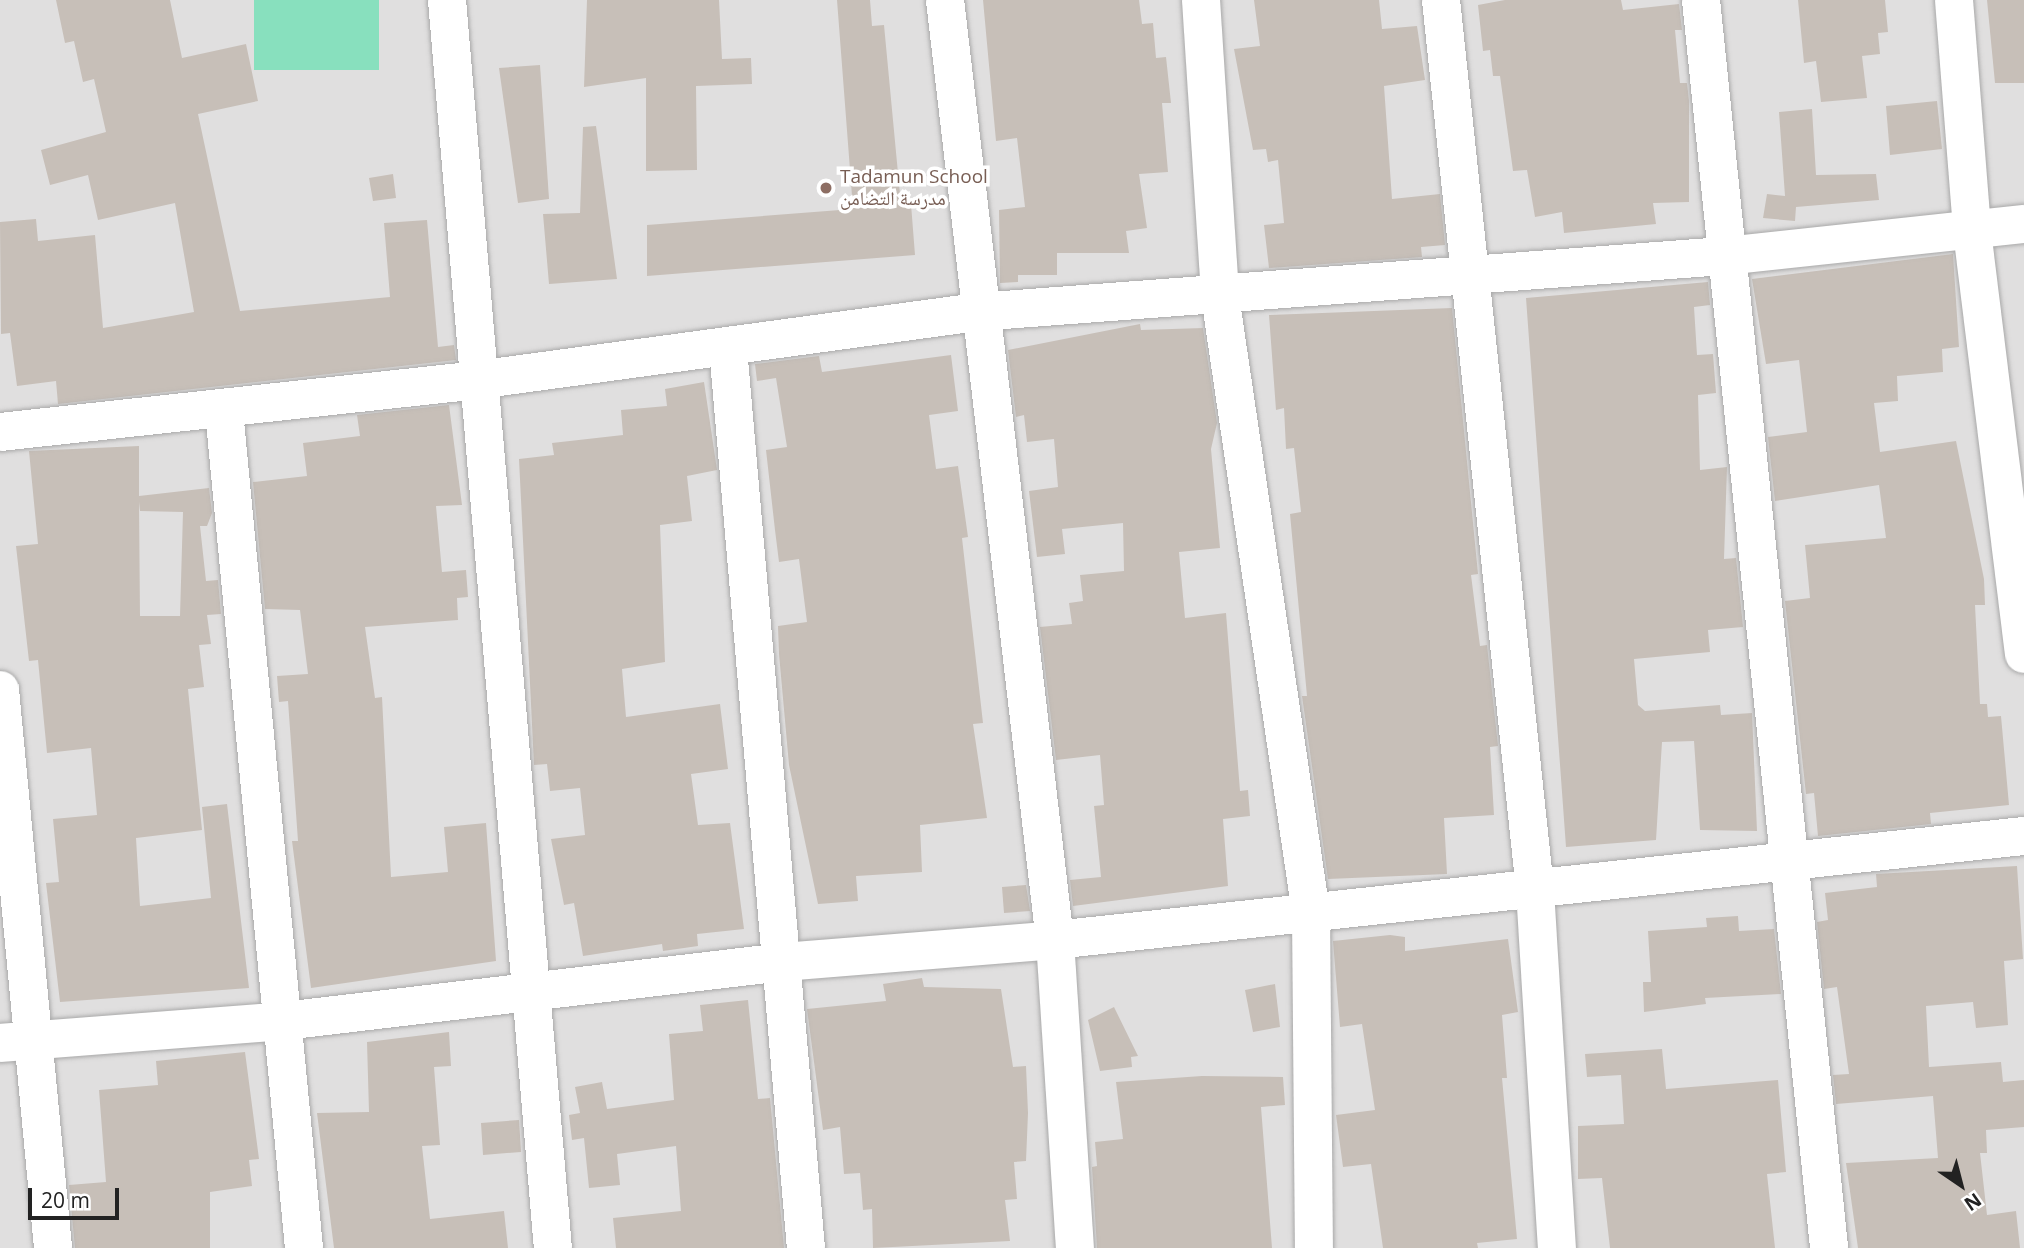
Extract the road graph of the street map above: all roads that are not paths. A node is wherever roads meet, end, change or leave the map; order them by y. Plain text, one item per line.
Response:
1 (447, 0) edge
2 (945, 0) edge
3 (1201, 0) edge
4 (1441, 0) edge
5 (1701, 0) edge
6 (1954, 0) edge
7 (2024, 224) edge
8 (1972, 231) junction
9 (1724, 256) junction
10 (1468, 277) junction
11 (1220, 296) junction
12 (977, 312) junction
13 (728, 348) junction
14 (477, 380) junction
15 (224, 411) junction
16 (0, 432) edge
17 (2024, 654) edge
18 (0, 690) edge
19 (2024, 836) edge
20 (1792, 856) junction
21 (1535, 890) junction
22 (1311, 913) junction
23 (1055, 940) junction
24 (783, 962) junction
25 (528, 992) junction
26 (284, 1021) junction
27 (16, 1042) edge
28 (53, 1248) edge
29 (304, 1248) edge
30 (553, 1248) edge
31 (806, 1248) edge
32 (1075, 1248) edge
33 (1314, 1248) edge
34 (1557, 1248) edge
35 (1829, 1248) edge

1 - 14 street
2 - 12 street
3 - 11 street
4 - 10 street
5 - 9 street
6 - 8 street
7 - 8 street
8 - 9 street
8 - 17 street
9 - 10 street
9 - 20 street
10 - 11 street
10 - 21 street
11 - 12 street
11 - 22 street
12 - 13 street
12 - 23 street
13 - 14 street
13 - 24 street
14 - 15 street
14 - 25 street
15 - 16 street
15 - 26 street
18 - 27 street
19 - 20 street
20 - 21 street
20 - 35 street
21 - 22 street
21 - 34 street
22 - 23 street
22 - 33 street
23 - 24 street
23 - 32 street
24 - 25 street
24 - 31 street
25 - 26 street
25 - 30 street
26 - 27 street
26 - 29 street
27 - 28 street

